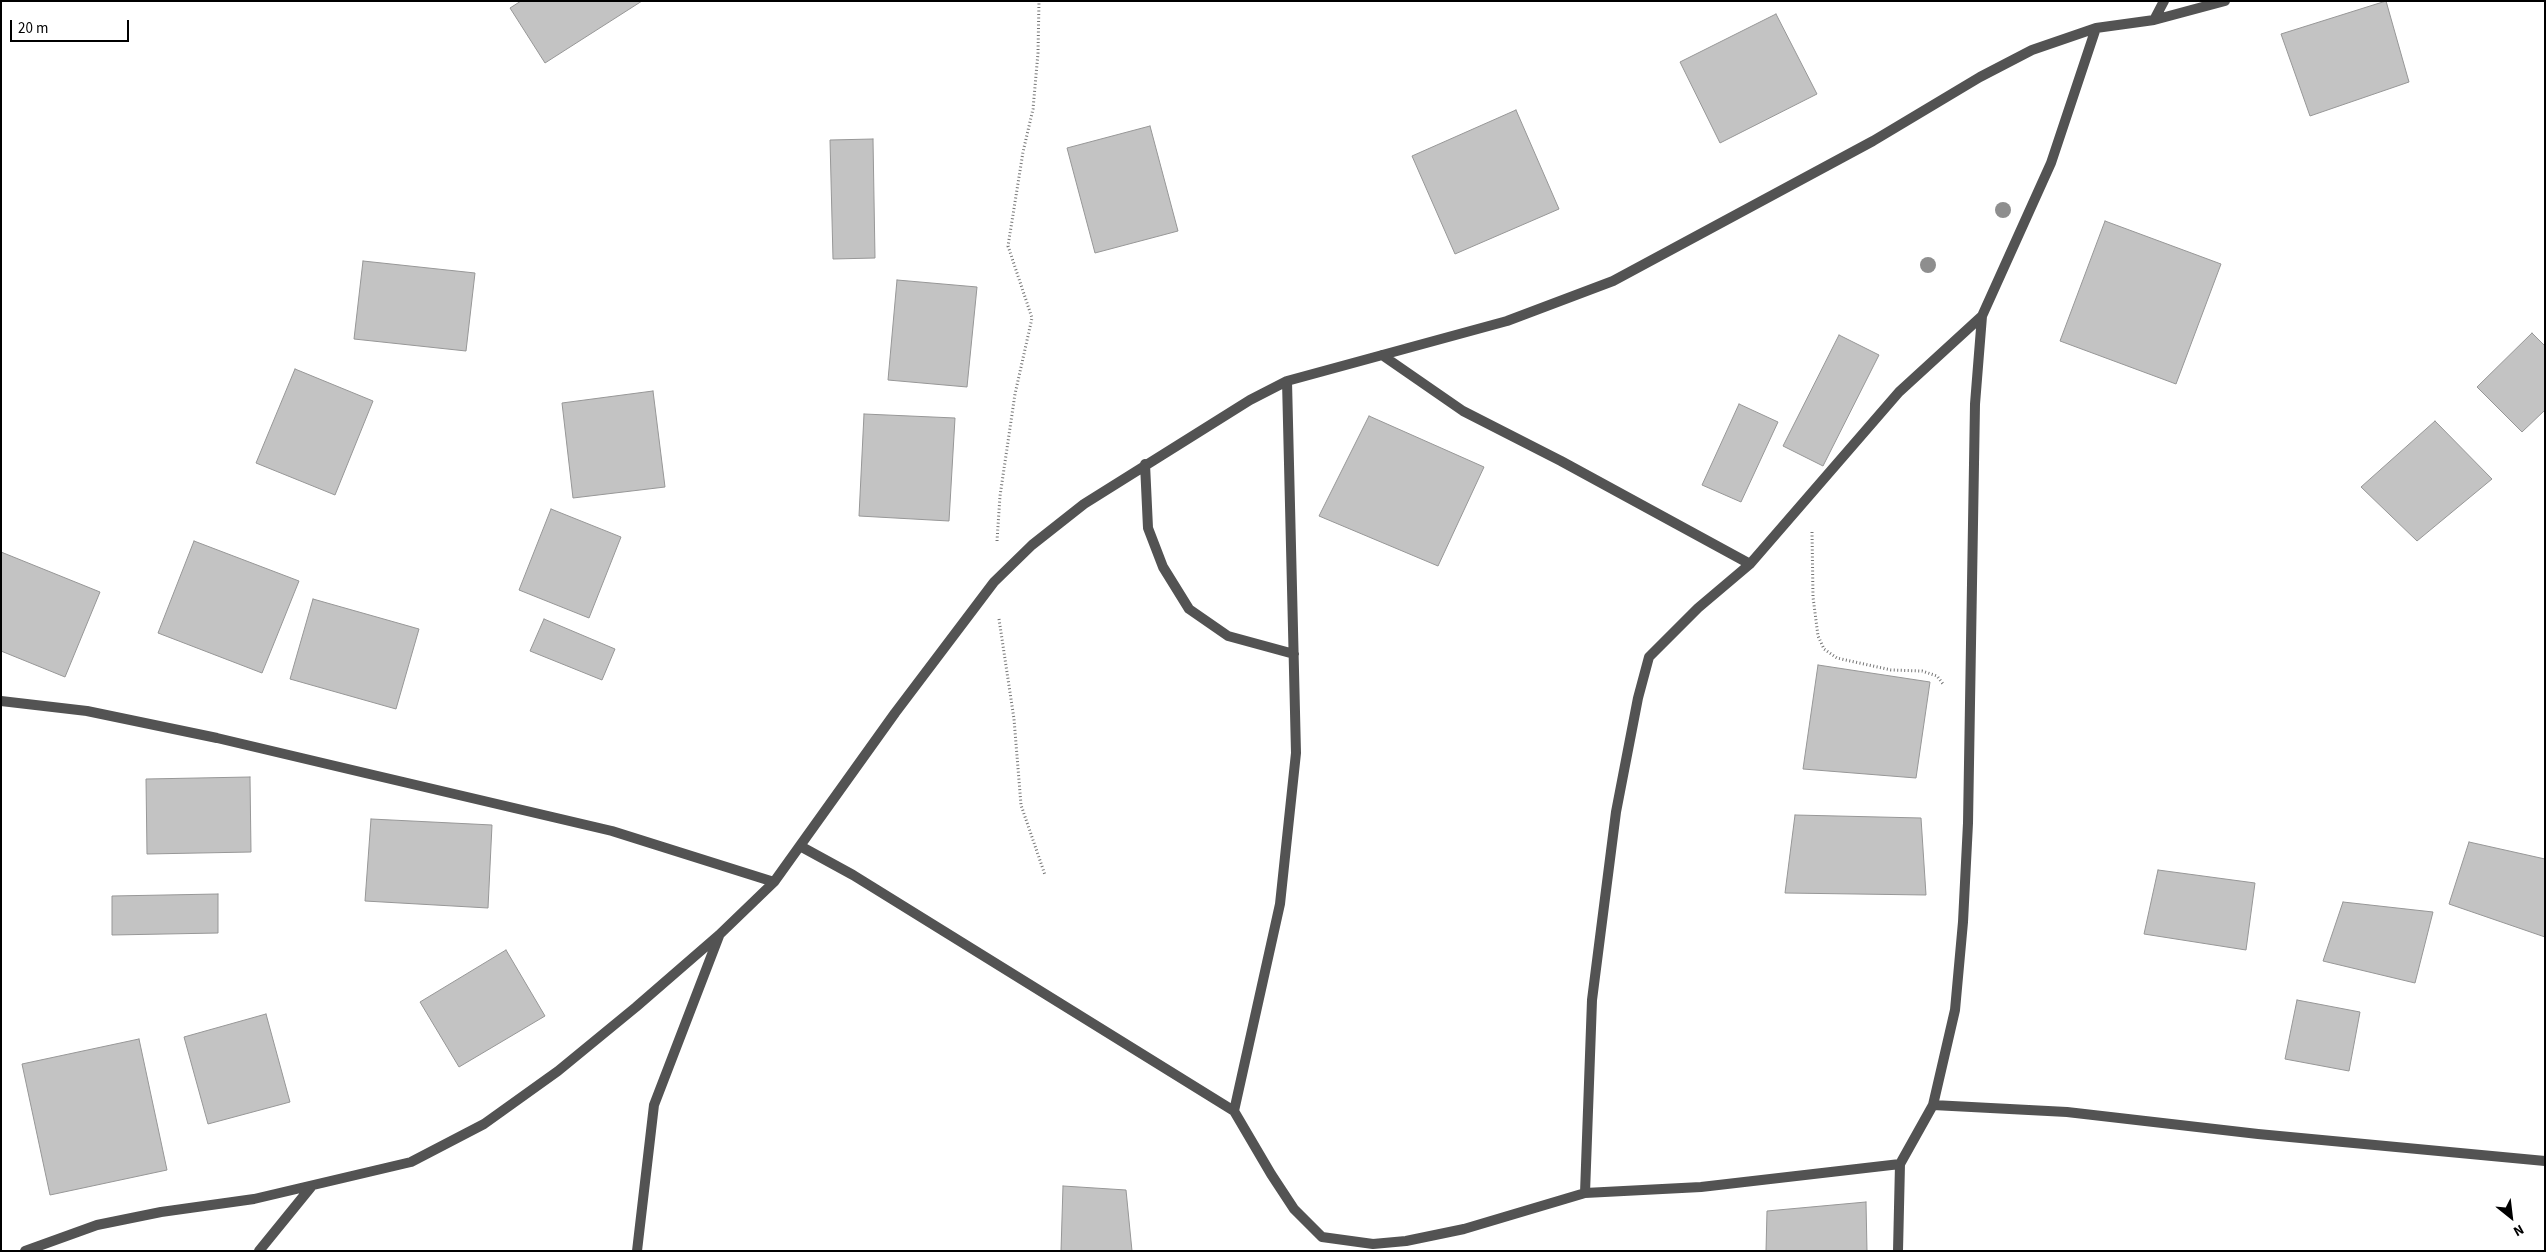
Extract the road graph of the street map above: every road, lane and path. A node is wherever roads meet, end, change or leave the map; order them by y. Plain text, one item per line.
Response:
1 (1039, 1) edge
2 (2164, 1) edge
3 (2225, 1) edge
4 (2154, 20) junction
5 (2096, 28) junction
6 (1982, 316) junction
7 (1382, 355) junction
8 (1287, 381) junction
9 (1144, 464) junction
10 (1812, 494) junction
11 (1750, 564) junction
12 (994, 582) junction
13 (1294, 654) junction
14 (1946, 686) dead end
15 (1, 701) edge
16 (800, 846) junction
17 (1045, 875) dead end
18 (774, 882) junction
19 (719, 935) junction
20 (1933, 1105) junction
21 (1234, 1111) junction
22 (2545, 1161) edge
23 (1900, 1164) junction
24 (311, 1187) junction
25 (1585, 1193) junction
26 (25, 1251) edge
27 (259, 1251) edge
28 (637, 1251) edge
29 (1898, 1251) edge

1 - 12 path
2 - 4 street
3 - 4 street
4 - 5 street
5 - 6 street
5 - 7 street
6 - 10 street
6 - 20 street
7 - 8 street
7 - 11 street
8 - 9 street
8 - 13 street
9 - 12 street
9 - 13 street
10 - 11 street
10 - 14 path
11 - 25 street
12 - 16 street
12 - 17 path
13 - 21 street
15 - 18 street
16 - 18 street
16 - 21 street
18 - 19 street
19 - 24 street
19 - 28 street
20 - 22 street
20 - 23 street
21 - 25 street
23 - 25 street
23 - 29 street
24 - 26 street
24 - 27 street

